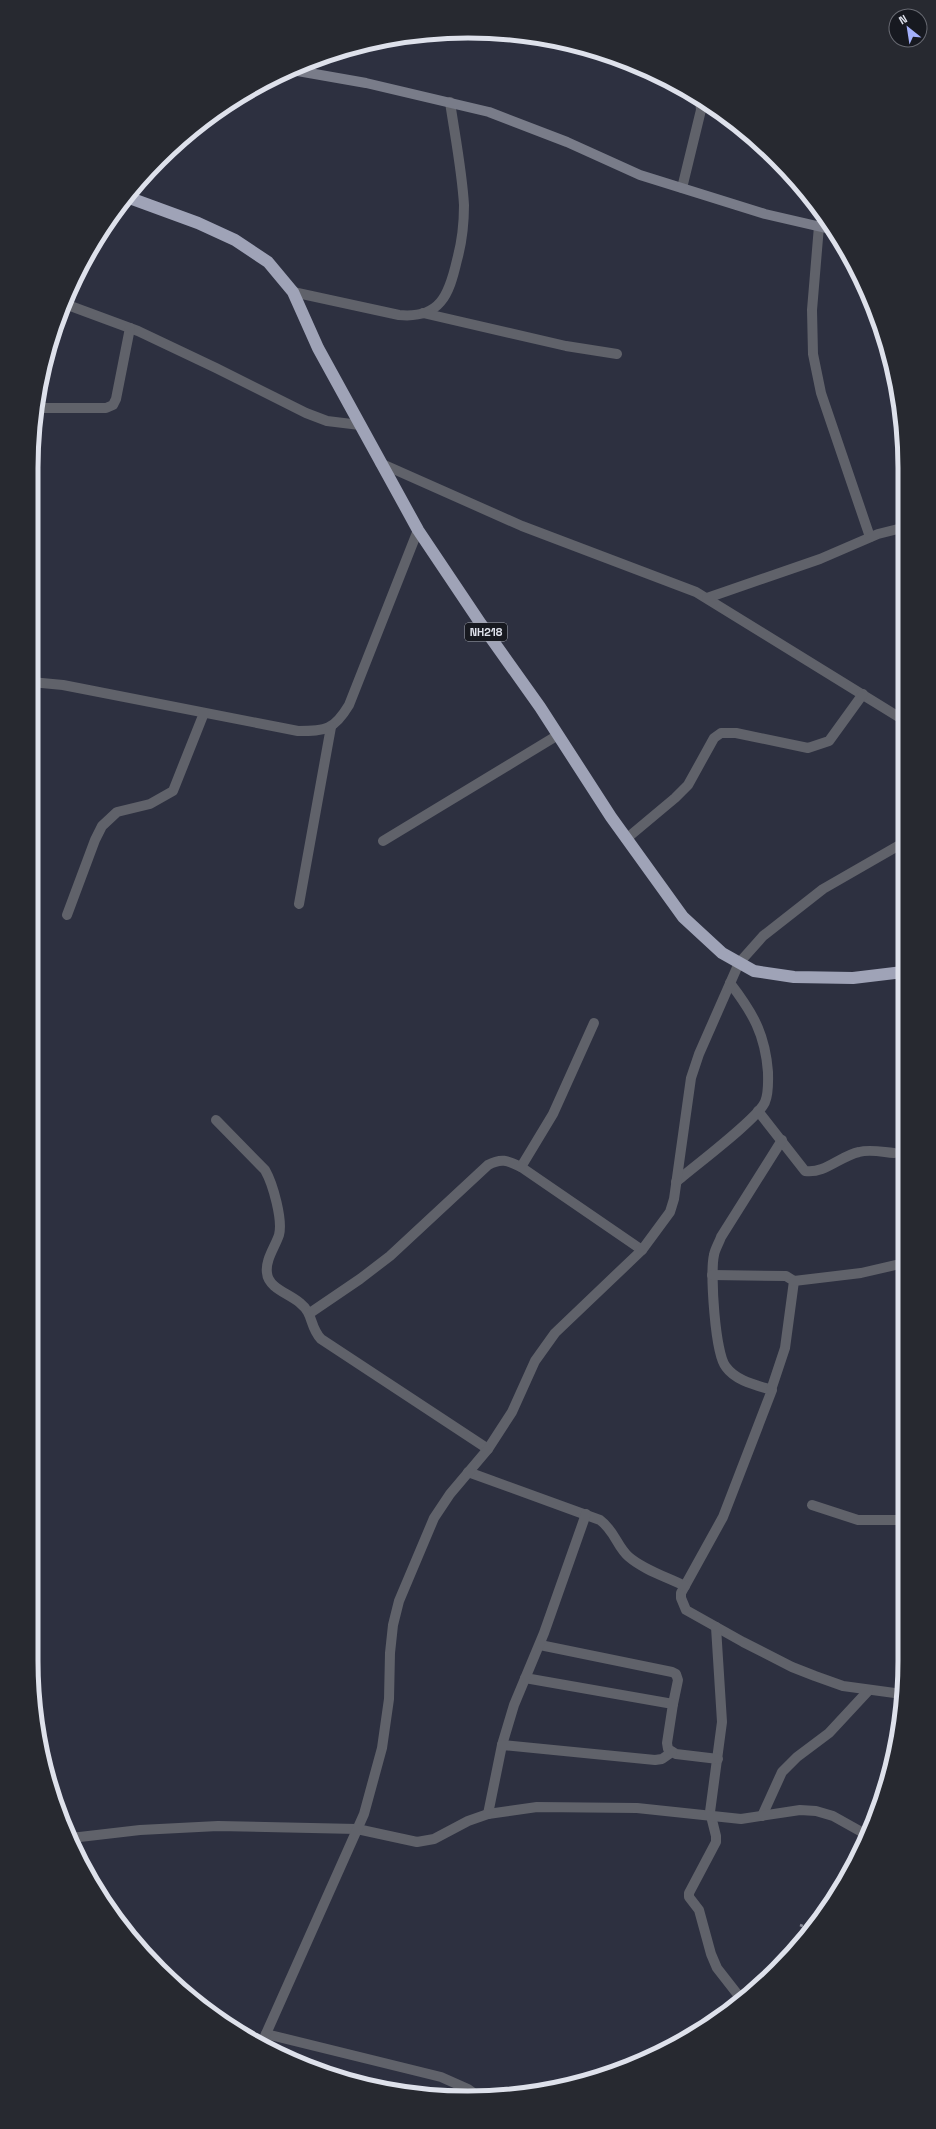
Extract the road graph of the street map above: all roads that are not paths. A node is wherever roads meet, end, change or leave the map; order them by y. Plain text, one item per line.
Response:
1 (309, 69) edge
2 (450, 102) junction
3 (701, 106) edge
4 (682, 188) junction
5 (133, 199) edge
6 (819, 226) junction
7 (825, 228) edge
8 (292, 292) junction
9 (70, 306) edge
10 (424, 313) junction
11 (130, 328) junction
12 (617, 354) dead end
13 (43, 408) edge
14 (360, 425) junction
15 (380, 463) junction
16 (898, 529) edge
17 (418, 530) junction
18 (870, 537) junction
19 (707, 598) junction
20 (38, 683) edge
21 (862, 694) junction
22 (204, 713) junction
23 (898, 716) edge
24 (331, 727) junction
25 (558, 735) junction
26 (626, 839) junction
27 (383, 841) dead end
28 (898, 845) edge
29 (299, 904) dead end
30 (67, 915) dead end
31 (739, 963) junction
32 (898, 975) edge
33 (730, 984) junction
34 (594, 1023) dead end
35 (758, 1111) junction
36 (216, 1120) dead end
37 (782, 1140) junction
38 (894, 1153) dead end
39 (521, 1167) junction
40 (676, 1182) junction
41 (642, 1250) junction
42 (898, 1264) edge
43 (712, 1275) junction
44 (794, 1282) junction
45 (310, 1313) junction
46 (772, 1390) junction
47 (488, 1449) junction
48 (468, 1472) junction
49 (812, 1505) dead end
50 (586, 1514) junction
51 (898, 1520) edge
52 (685, 1586) junction
53 (716, 1627) junction
54 (540, 1645) junction
55 (525, 1678) junction
56 (868, 1690) junction
57 (897, 1693) edge
58 (673, 1704) junction
59 (502, 1745) junction
60 (672, 1752) junction
61 (718, 1759) junction
62 (488, 1814) junction
63 (762, 1816) junction
64 (710, 1817) junction
65 (357, 1829) junction
66 (862, 1832) edge
67 (76, 1837) edge
68 (738, 1995) edge
69 (266, 2034) junction
70 (264, 2039) edge
71 (468, 2091) edge

1 - 2 main road
2 - 4 main road
2 - 10 street
3 - 4 street
4 - 6 main road
5 - 8 highway, NH218
6 - 7 main road
6 - 18 street
8 - 10 street
8 - 14 highway, NH218
9 - 11 street
10 - 12 street
11 - 13 street
11 - 14 street
14 - 15 highway, NH218
15 - 17 highway, NH218
15 - 19 street
16 - 18 street
17 - 24 street
17 - 25 highway, NH218
18 - 19 street
19 - 21 street
20 - 22 street
21 - 23 street
21 - 26 street
22 - 24 street
22 - 30 street
24 - 29 street
25 - 26 highway, NH218
25 - 27 street
26 - 31 highway, NH218
28 - 31 street
31 - 32 highway, NH218
31 - 33 street
33 - 35 street
33 - 40 street
34 - 39 street
35 - 37 street
35 - 40 street
36 - 45 street
37 - 38 street
37 - 43 street
39 - 41 street
39 - 45 street
40 - 41 street
41 - 47 street
42 - 44 street
43 - 44 street
43 - 46 street
44 - 46 street
45 - 47 street
46 - 52 street
47 - 48 street
48 - 50 street
48 - 65 street
49 - 51 street
50 - 52 street
50 - 54 street
52 - 53 street
53 - 56 street
53 - 61 street
54 - 55 street
54 - 58 street
55 - 58 street
55 - 59 street
56 - 57 street
56 - 63 street
58 - 60 street
59 - 60 street
59 - 62 street
60 - 61 street
61 - 64 street
62 - 64 street
62 - 65 street
63 - 64 street
63 - 66 street
64 - 68 street
65 - 67 street
65 - 69 street
69 - 70 street
69 - 71 street

